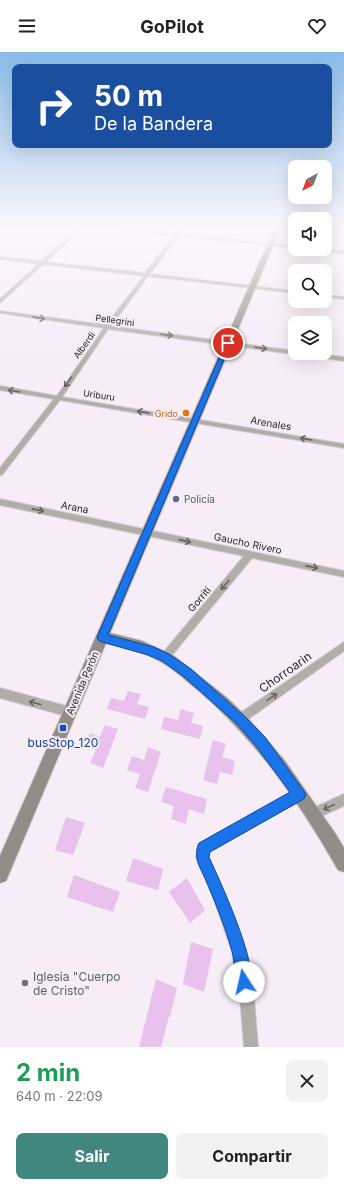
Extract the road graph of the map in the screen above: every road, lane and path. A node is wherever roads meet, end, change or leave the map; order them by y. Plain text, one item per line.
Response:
1 (31, 273) edge
2 (134, 273) edge
3 (258, 273) edge
4 (148, 275) junction
5 (252, 287) junction
6 (288, 291) edge
7 (332, 297) edge
8 (344, 298) edge
9 (0, 302) edge
10 (0, 312) edge
11 (107, 328) junction
12 (228, 343) junction
13 (288, 351) edge
14 (332, 357) edge
15 (344, 359) edge
16 (0, 388) edge
17 (58, 398) junction
18 (195, 420) junction
19 (344, 446) edge
20 (0, 473) edge
21 (0, 502) edge
22 (147, 532) junction
23 (250, 555) junction
24 (344, 574) edge
25 (102, 637) junction
26 (344, 646) edge
27 (165, 657) junction
28 (0, 693) edge
29 (70, 712) junction
30 (240, 719) junction
31 (299, 794) junction
32 (344, 800) edge
33 (313, 814) junction
34 (344, 864) edge
35 (0, 875) edge
36 (251, 1047) edge

1 - 9 street
2 - 4 street
3 - 5 main road, Avenida Perón
4 - 5 street
4 - 11 street, Alberdi
5 - 6 street
5 - 12 main road, Avenida Perón
7 - 8 street
10 -> 11 street, Pellegrini
11 -> 12 street, Pellegrini
11 -> 17 street, Alberdi
12 -> 13 street, Pellegrini
12 - 18 main road, Avenida Perón
14 - 15 street
17 -> 16 street, Uriburu
18 -> 17 street, Uriburu
17 - 20 street, Alberdi
19 -> 18 street, Arenales
18 - 22 main road, Avenida Perón
21 -> 22 street, Arana
22 -> 23 street, Gaucho Rivero
22 - 25 main road, Avenida Perón
23 -> 24 street, Gaucho Rivero
23 -> 27 street, Gorriti
25 - 27 main road
25 - 29 main road, Avenida Perón
30 -> 26 street, Chorroarin
27 - 30 main road
29 -> 28 street
29 - 35 main road, Avenida Perón
30 - 31 main road
31 - 33 main road
31 - 36 street
32 -> 33 street
33 - 34 main road

